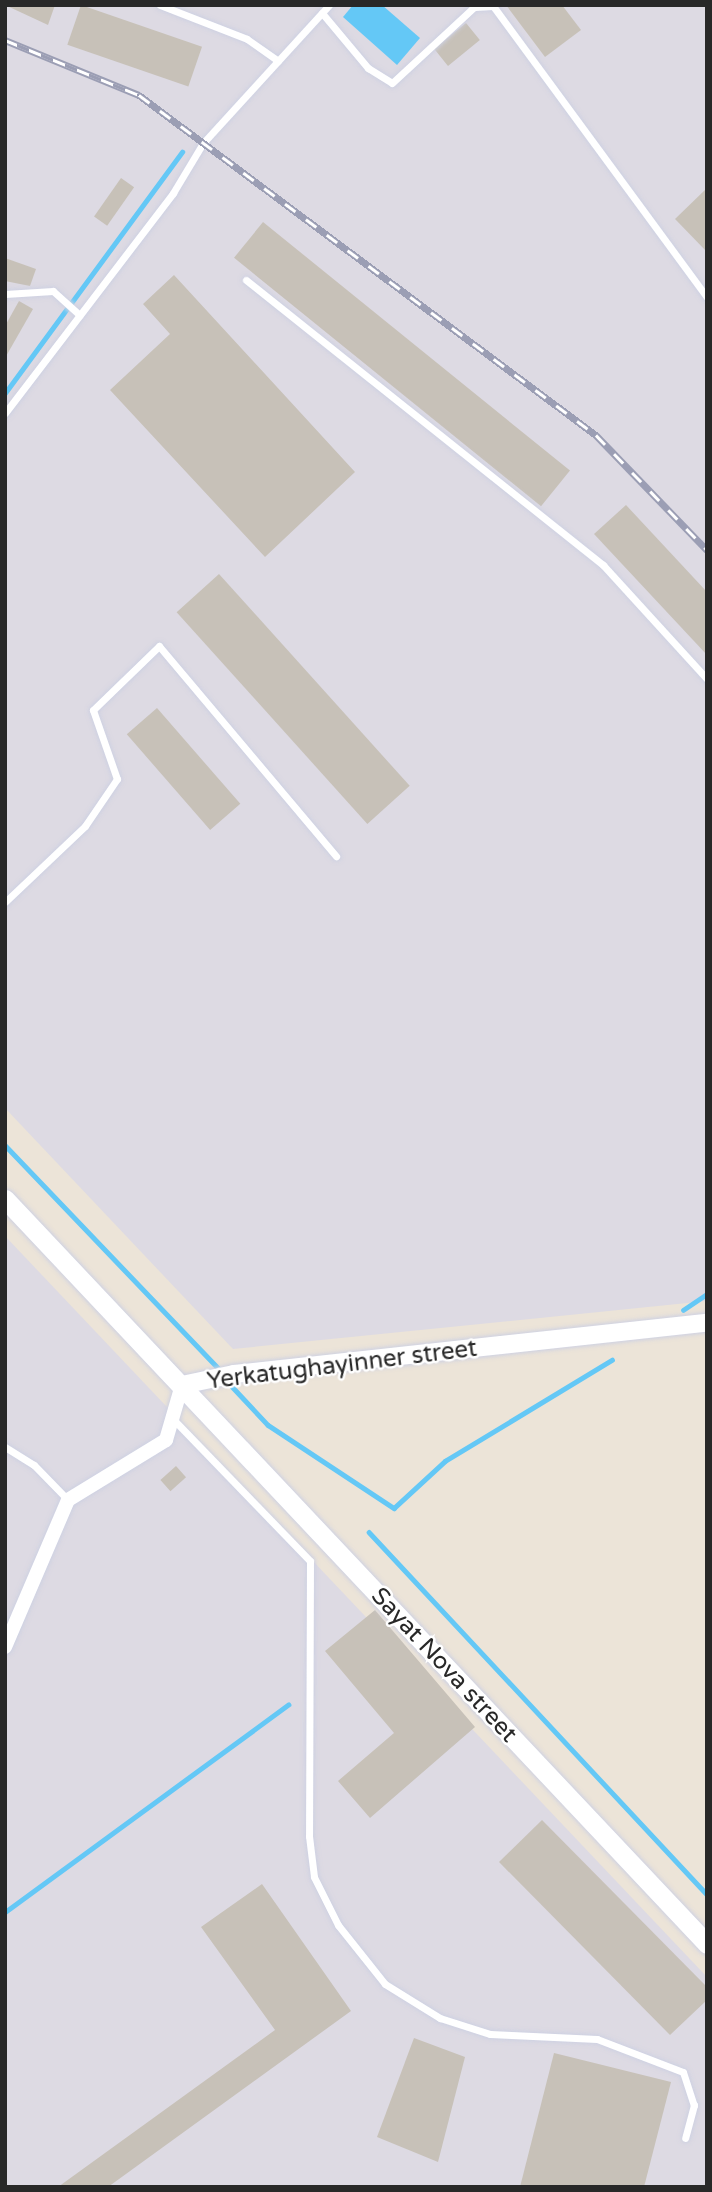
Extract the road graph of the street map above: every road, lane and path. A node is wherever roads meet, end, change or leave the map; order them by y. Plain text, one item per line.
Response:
1 (160, 5) edge
2 (329, 5) edge
3 (322, 13) junction
4 (278, 61) junction
5 (246, 280) dead end
6 (5, 294) edge
7 (707, 296) edge
8 (77, 312) junction
9 (5, 413) edge
10 (707, 679) edge
11 (336, 856) dead end
12 (5, 902) edge
13 (5, 1199) edge
14 (707, 1323) edge
15 (182, 1385) junction
16 (173, 1419) junction
17 (5, 1447) edge
18 (68, 1500) junction
19 (5, 1647) edge
20 (707, 1944) edge
21 (685, 2138) dead end

1 - 4 lane
2 - 3 lane
3 - 4 lane
3 - 7 lane
4 - 8 lane
5 - 10 lane
6 - 8 lane
8 - 9 lane
11 - 12 lane
13 - 15 main road, Sayat Nova street
14 - 15 street, Yerkatughayinner street
15 - 16 street, Yerkatughayinner street
15 - 20 main road, Sayat Nova street
16 - 18 street, Yerkatughayinner street
16 - 21 lane
17 - 18 lane
18 - 19 street

